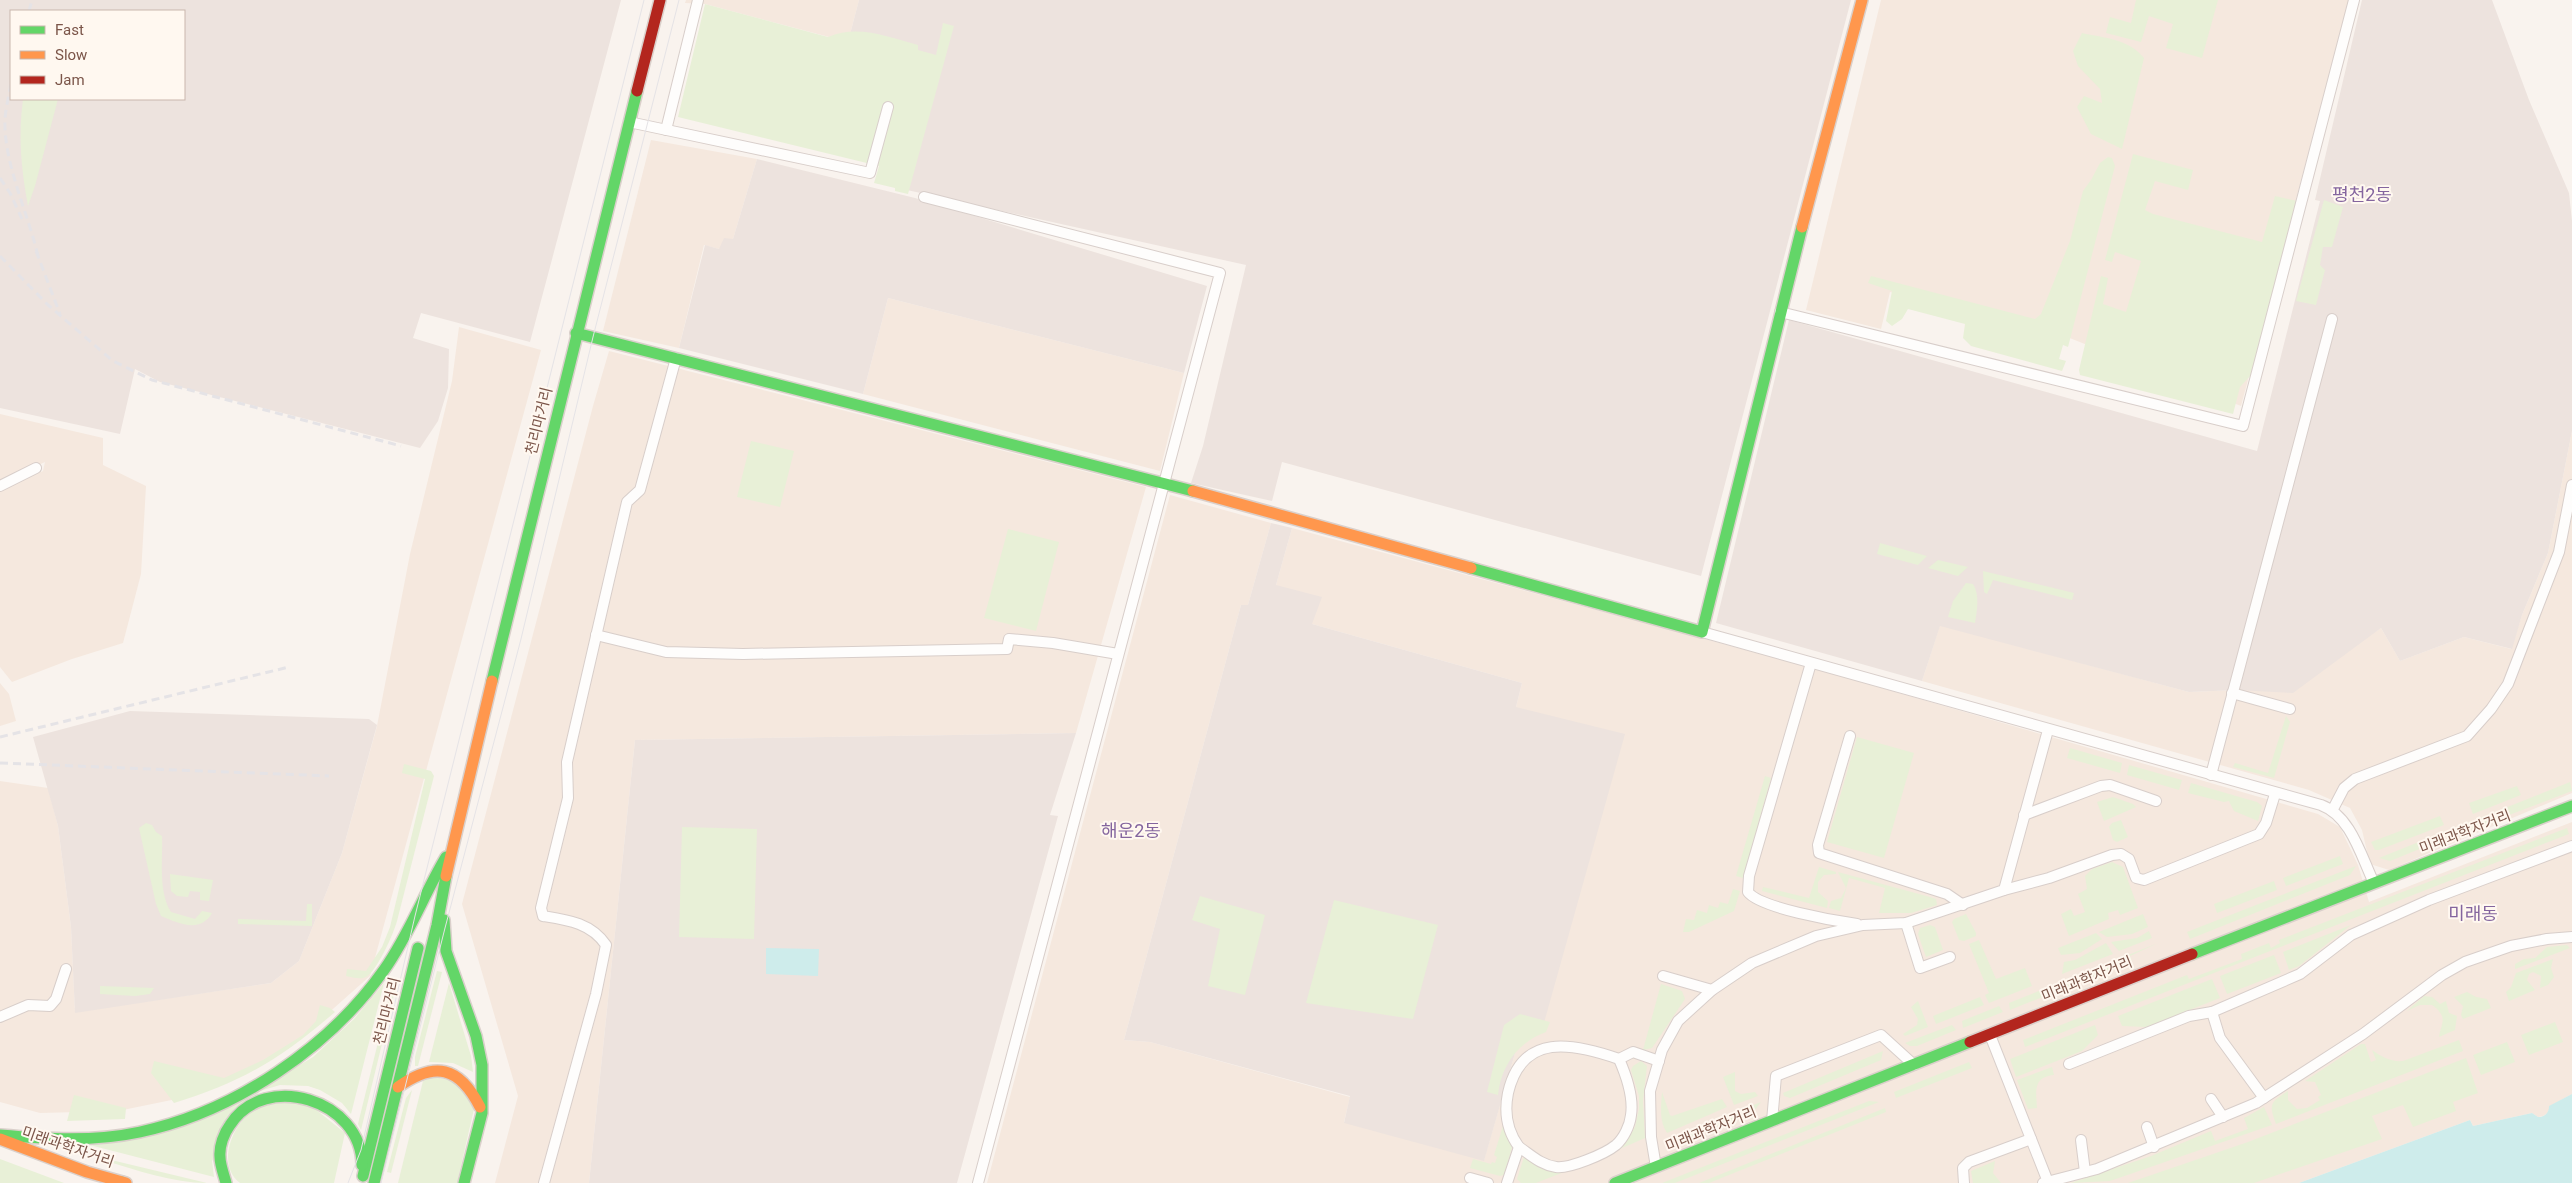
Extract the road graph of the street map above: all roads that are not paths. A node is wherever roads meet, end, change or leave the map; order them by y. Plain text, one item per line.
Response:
1 (660, 0) edge
2 (698, 0) edge
3 (1862, 0) edge
4 (2354, 0) edge
5 (888, 107) dead end
6 (630, 122) junction
7 (666, 130) junction
8 (924, 197) dead end
9 (1780, 312) junction
10 (2332, 319) dead end
11 (576, 333) junction
12 (676, 358) junction
13 (36, 468) dead end
14 (1163, 483) junction
15 (2572, 485) edge
16 (0, 486) edge
17 (1702, 632) junction
18 (596, 635) junction
19 (1118, 654) junction
20 (1811, 663) junction
21 (2232, 693) junction
22 (2290, 709) dead end
23 (2048, 730) junction
24 (1850, 736) dead end
25 (2211, 775) junction
26 (2275, 794) junction
27 (2156, 801) dead end
28 (2572, 806) edge
29 (2333, 809) junction
30 (2024, 815) junction
31 (2572, 846) edge
32 (451, 849) junction
33 (2374, 883) junction
34 (2004, 890) junction
35 (1963, 905) junction
36 (1906, 923) junction
37 (1863, 925) junction
38 (2572, 937) edge
39 (1950, 957) dead end
40 (66, 969) dead end
41 (1663, 976) dead end
42 (1712, 990) junction
43 (2212, 1012) junction
44 (0, 1017) edge
45 (1990, 1034) junction
46 (1619, 1059) junction
47 (1659, 1061) junction
48 (2069, 1064) dead end
49 (1914, 1065) junction
50 (398, 1087) junction
51 (2264, 1098) junction
52 (2211, 1099) dead end
53 (482, 1113) junction
54 (2223, 1117) junction
55 (1772, 1122) junction
56 (2147, 1127) dead end
57 (0, 1135) edge
58 (0, 1139) edge
59 (2031, 1139) junction
60 (2081, 1140) dead end
61 (2154, 1146) junction
62 (1519, 1147) junction
63 (1656, 1167) junction
64 (2085, 1172) junction
65 (1470, 1178) dead end
66 (2046, 1182) edge
67 (123, 1183) edge
68 (226, 1183) edge
69 (361, 1183) edge
70 (374, 1183) edge
71 (464, 1183) edge
72 (544, 1183) edge
73 (978, 1183) edge
74 (1488, 1183) edge
75 (1507, 1183) edge
76 (1615, 1183) edge
77 (1964, 1183) edge

1 - 6 main road, 천리마거리
2 - 7 street
3 - 9 main road
4 - 9 street
5 - 7 street
6 - 7 street
6 - 11 main road, 천리마거리
8 - 14 street
9 - 17 main road
10 - 21 street
11 - 12 main road
11 - 32 main road, 천리마거리
12 - 14 main road
12 - 18 street
13 - 16 street
14 - 17 main road
14 - 19 street
15 - 29 street
17 - 20 street
18 - 19 street
18 - 72 street
19 - 73 street
20 - 23 street
20 - 37 street
21 - 22 street
21 - 25 street
23 - 25 street
23 - 30 street
24 - 35 street
25 - 26 street
26 - 29 street
26 - 34 street
27 - 30 street
28 - 33 main road, 미래과학자거리
29 - 33 street
30 - 34 street
31 - 43 street
32 - 50 main road, 천리마거리
32 - 53 main road
32 - 57 main road
32 - 69 main road, 천리마거리
33 - 45 main road, 미래과학자거리
34 - 35 street
35 - 36 street
36 - 37 street
36 - 39 street
37 - 42 street
38 - 51 street
40 - 44 street
41 - 42 street
42 - 47 street
43 - 48 street
43 - 51 street
45 - 49 main road, 미래과학자거리
45 - 59 street
46 - 47 street
46 - 62 street
46 - 62 street
47 - 63 street
49 - 55 main road, 미래과학자거리
49 - 55 street
50 - 53 main road
50 - 70 main road, 천리마거리
51 - 54 street
52 - 54 street
53 - 71 main road
54 - 61 street
55 - 63 main road, 미래과학자거리
56 - 61 street
58 - 67 main road, 미래과학자거리
59 - 66 street
59 - 77 street
60 - 64 street
61 - 64 street
62 - 75 street
63 - 76 main road, 미래과학자거리
64 - 66 street
65 - 74 street
68 - 69 main road

